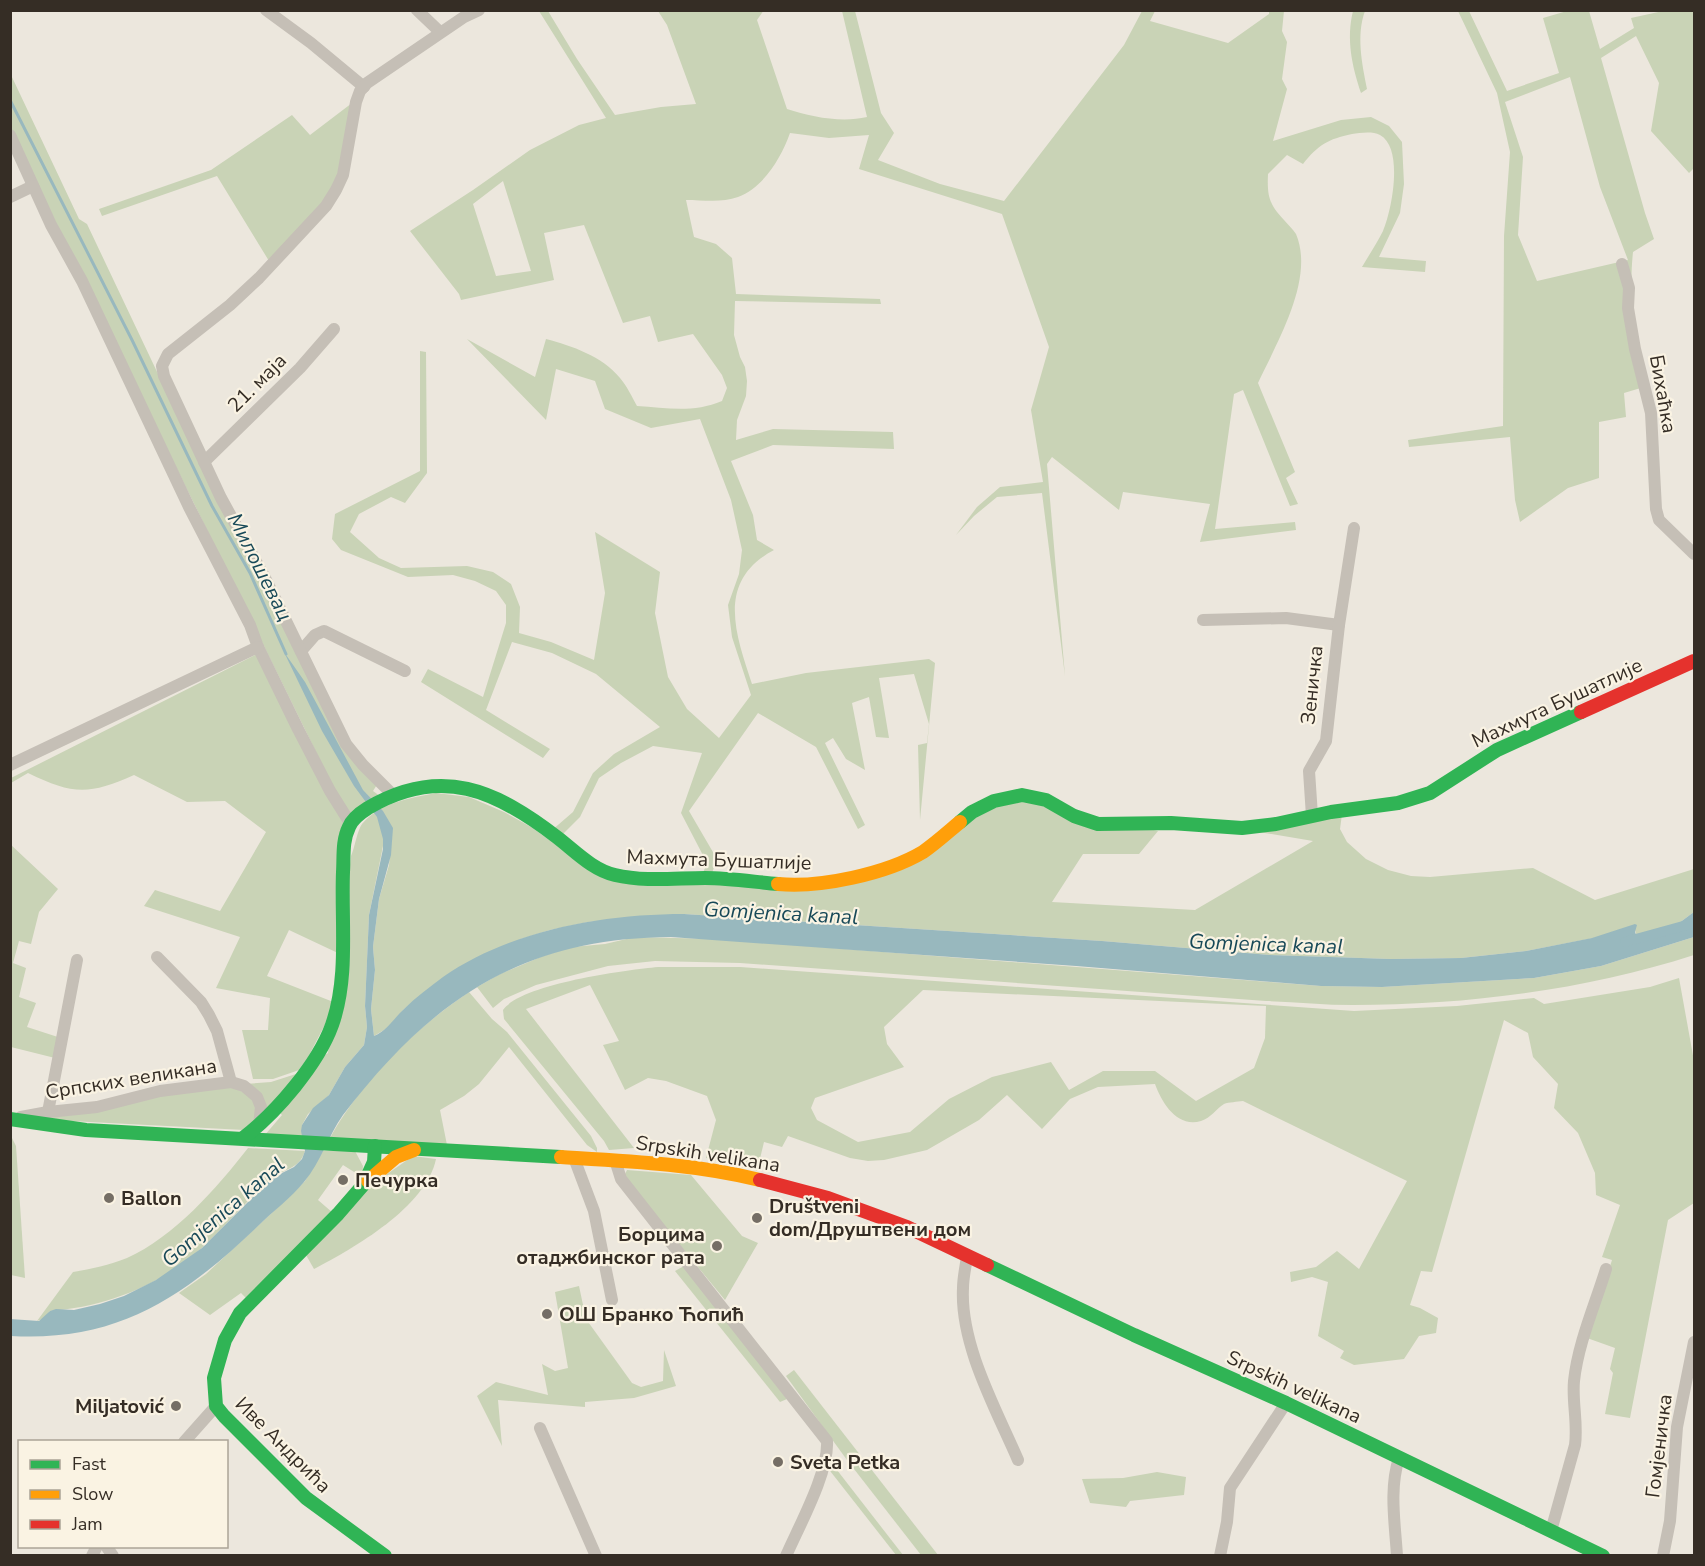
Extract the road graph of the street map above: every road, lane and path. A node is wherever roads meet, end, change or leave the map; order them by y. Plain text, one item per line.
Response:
1 (266, 10) edge
2 (417, 10) edge
3 (479, 10) edge
4 (440, 33) junction
5 (364, 87) junction
6 (10, 135) edge
7 (33, 186) junction
8 (10, 197) edge
9 (1622, 264) dead end
10 (334, 329) dead end
11 (204, 462) junction
12 (1354, 528) dead end
13 (1695, 554) edge
14 (1203, 620) dead end
15 (1339, 625) junction
16 (258, 647) junction
17 (301, 651) junction
18 (1695, 661) edge
19 (405, 672) dead end
20 (10, 765) edge
21 (388, 798) junction
22 (1312, 816) junction
23 (355, 819) junction
24 (157, 957) dead end
25 (77, 960) dead end
26 (231, 1082) junction
27 (48, 1112) junction
28 (11, 1119) edge
29 (260, 1133) junction
30 (350, 1145) junction
31 (375, 1146) junction
32 (419, 1149) junction
33 (574, 1158) junction
34 (615, 1160) junction
35 (364, 1184) junction
36 (968, 1255) junction
37 (1606, 1269) dead end
38 (612, 1300) dead end
39 (1695, 1342) edge
40 (1286, 1403) junction
41 (216, 1406) junction
42 (540, 1428) dead end
43 (186, 1440) edge
44 (1399, 1458) junction
45 (1018, 1460) dead end
46 (1551, 1531) junction
47 (385, 1556) edge
48 (596, 1556) edge
49 (786, 1556) edge
50 (1220, 1556) edge
51 (1396, 1556) edge
52 (1603, 1556) edge
53 (1663, 1556) edge

1 - 5 street
2 - 4 street
3 - 4 street
4 - 5 street
5 - 11 street
6 - 7 street
7 - 8 street
7 - 16 street
9 - 13 street, Бихаћка
10 - 11 street, 21. маја
11 - 17 street
12 - 15 street, Зеничка
14 - 15 street, Зеничка
15 - 22 street, Зеничка
16 - 20 street
16 - 23 street
17 - 19 street
17 - 21 street
18 - 22 street, Махмута Бушатлије
21 - 22 street, Махмута Бушатлије
21 - 23 street, Махмута Бушатлије
23 - 29 street
24 - 26 street
25 - 27 street
26 - 27 street, Српских великана
26 - 29 street, Српских великана
27 - 28 street, Српских великана
28 - 29 street, Српских великана
29 - 30 street, Srpskih velikana
30 - 31 street, Srpskih velikana
30 - 35 street
31 - 32 street, Srpskih velikana
31 - 35 street
32 - 33 street, Srpskih velikana
32 - 35 street
33 - 34 street, Srpskih velikana
33 - 38 street
34 - 36 street, Srpskih velikana
34 - 49 street
35 - 41 street, Иве Андрића
36 - 40 street, Srpskih velikana
36 - 45 street
37 - 46 street
39 - 53 street, Гомјеничка
40 - 44 street, Srpskih velikana
40 - 50 street
41 - 43 street
41 - 47 street, Иве Андрића
42 - 48 street
44 - 46 street, Srpskih velikana
44 - 51 street
46 - 52 street, Srpskih velikana

